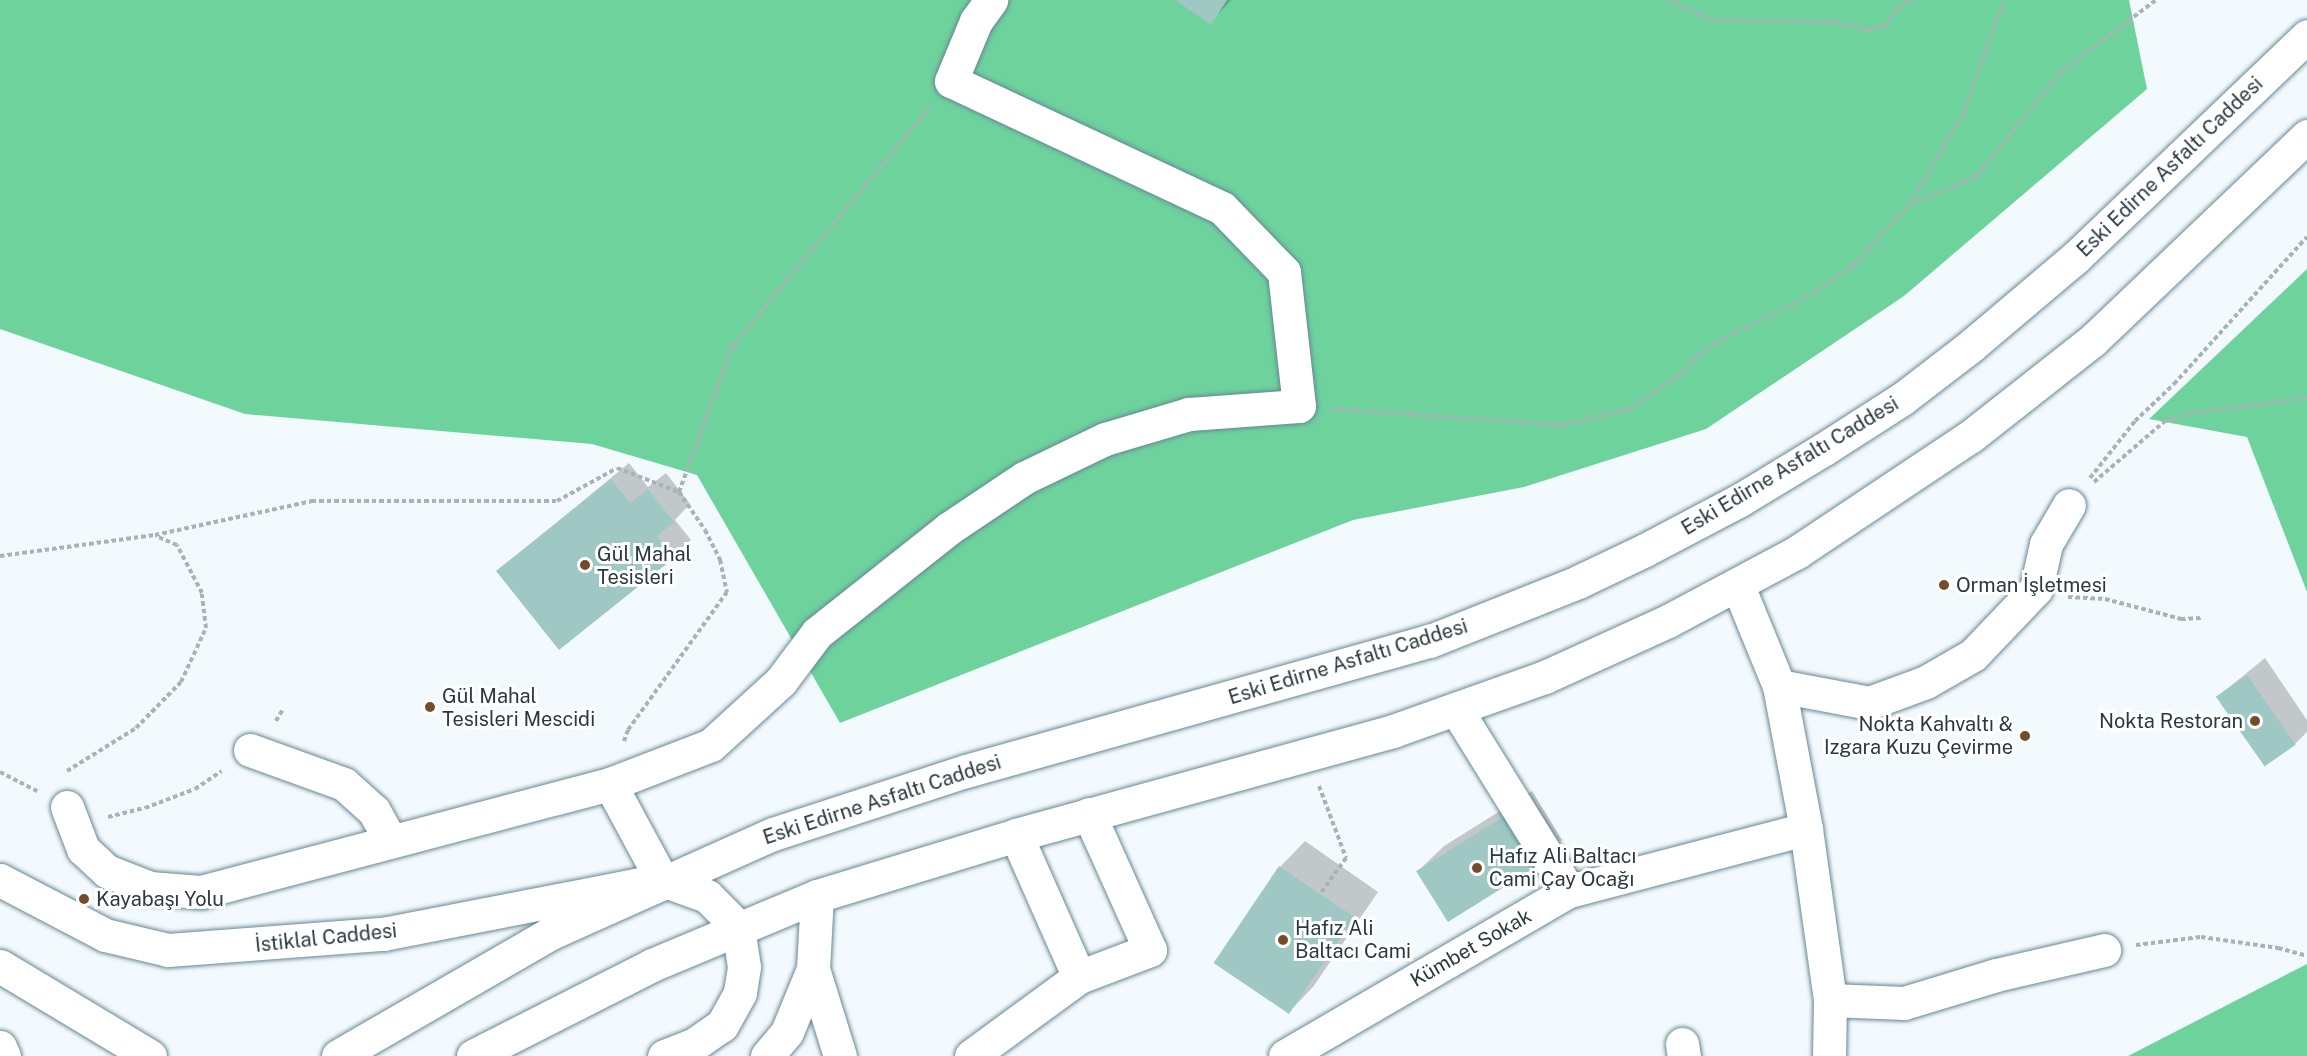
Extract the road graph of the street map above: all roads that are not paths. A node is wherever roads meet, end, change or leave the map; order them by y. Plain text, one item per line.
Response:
1 (991, 0) edge
2 (2307, 36) edge
3 (2307, 136) edge
4 (2069, 505) road end
5 (1738, 586) junction
6 (1779, 686) junction
7 (1456, 710) junction
8 (250, 750) road end
9 (610, 784) junction
10 (67, 807) road end
11 (1089, 814) junction
12 (1806, 829) junction
13 (1016, 835) junction
14 (391, 842) junction
15 (0, 880) edge
16 (662, 880) junction
17 (1569, 891) junction
18 (817, 896) junction
19 (738, 927) junction
20 (2104, 950) road end
21 (0, 966) edge
22 (813, 969) junction
23 (1079, 977) junction
24 (1830, 1000) junction
25 (0, 1047) edge
26 (4, 1056) edge
27 (150, 1056) edge
28 (338, 1056) edge
29 (473, 1056) edge
30 (664, 1056) edge
31 (767, 1056) edge
32 (840, 1056) edge
33 (971, 1056) edge
34 (1285, 1056) edge
35 (1829, 1056) edge

1 - 9 main road
2 - 16 main road, Eski Edirne Asfaltı Caddesi
3 - 5 main road
4 - 6 main road
5 - 6 main road
5 - 7 main road
6 - 12 main road
7 - 11 main road
7 - 17 main road
8 - 14 main road
9 - 14 main road
9 - 16 main road
10 - 14 main road
11 - 13 main road
11 - 23 main road
12 - 17 main road, Kümbet Sokak
12 - 24 main road
13 - 18 main road
13 - 23 main road
15 - 16 main road, İstiklal Caddesi
16 - 19 main road
16 - 28 main road, Eski Edirne Asfaltı Caddesi
17 - 34 main road, Kümbet Sokak
18 - 19 main road
18 - 22 main road
19 - 29 main road
19 - 30 main road
20 - 24 main road
21 - 27 main road
22 - 31 main road
22 - 32 main road
23 - 33 main road
24 - 35 main road
25 - 26 main road

